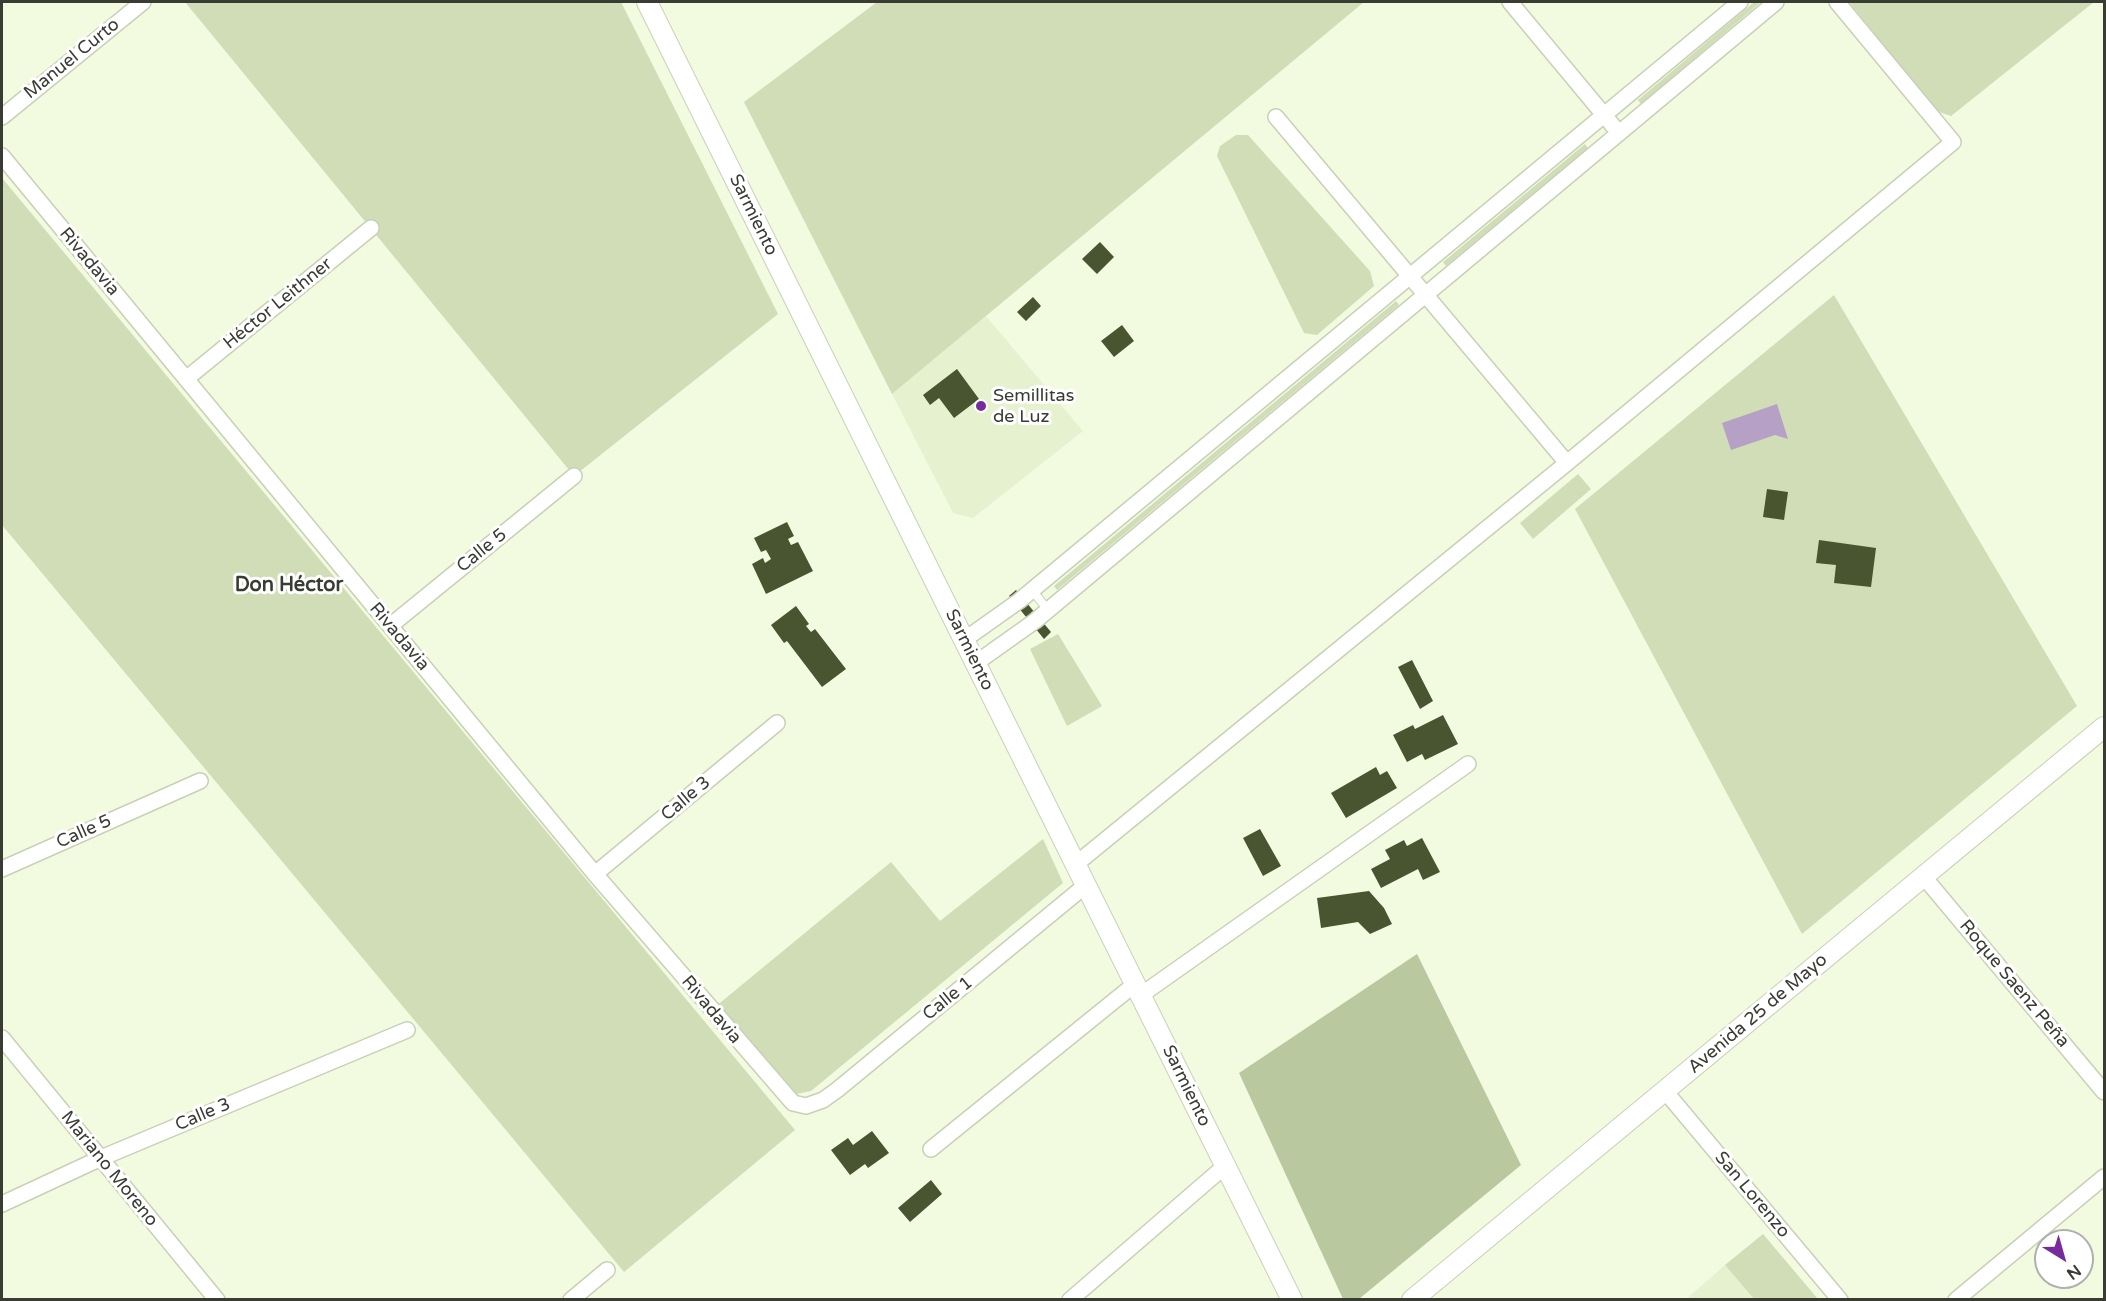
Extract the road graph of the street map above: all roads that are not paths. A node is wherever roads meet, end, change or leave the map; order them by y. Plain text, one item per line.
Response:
1 (143, 2) edge
2 (647, 2) edge
3 (1510, 2) edge
4 (1740, 2) edge
5 (1776, 2) edge
6 (1837, 2) edge
7 (1604, 115) junction
8 (2, 117) edge
9 (1276, 117) dead end
10 (1618, 133) junction
11 (2, 156) edge
12 (371, 228) dead end
13 (1410, 276) junction
14 (1425, 294) junction
15 (186, 379) junction
16 (1567, 463) junction
17 (574, 476) dead end
18 (1032, 590) junction
19 (1048, 610) junction
20 (390, 626) junction
21 (964, 640) junction
22 (976, 663) junction
23 (777, 723) dead end
24 (2104, 727) edge
25 (1468, 764) dead end
26 (200, 781) dead end
27 (1076, 864) junction
28 (2, 869) edge
29 (595, 874) junction
30 (1924, 877) junction
31 (1086, 885) junction
32 (1138, 989) junction
33 (406, 1030) dead end
34 (2, 1038) edge
35 (1665, 1091) junction
36 (2104, 1092) edge
37 (806, 1106) joint
38 (931, 1149) dead end
39 (101, 1158) junction
40 (1225, 1166) junction
41 (2104, 1177) edge
42 (2, 1203) edge
43 (607, 1270) dead end
44 (217, 1299) edge
45 (572, 1299) edge
46 (1070, 1299) edge
47 (1292, 1299) edge
48 (1412, 1299) edge
49 (1840, 1299) edge
50 (1956, 1299) edge

1 - 8 street, Manuel Curto
2 - 21 street, Sarmiento
3 - 7 street
4 - 7 street
5 - 10 street
6 - 16 street
7 - 10 street
7 - 13 street
9 - 13 street
10 - 14 street
11 - 15 street, Rivadavia
12 - 15 street, Héctor Leithner
13 - 14 street
13 - 18 street
14 - 16 street
14 - 19 street
15 - 20 street, Rivadavia
16 - 27 street
17 - 20 street, Calle 5
18 - 19 lane
18 - 21 street
19 - 22 street
20 - 29 street, Rivadavia
21 - 22 street, Sarmiento
22 - 27 street, Sarmiento
23 - 29 street, Calle 3
24 - 30 street, Avenida 25 de Mayo
25 - 32 street
26 - 28 street, Calle 5
27 - 31 street, Sarmiento
29 - 37 street, Rivadavia
30 - 35 street, Avenida 25 de Mayo
30 - 36 street, Roque Saenz Peña
31 - 32 street, Sarmiento
31 - 37 street, Calle 1
32 - 38 street
32 - 40 street, Sarmiento
33 - 39 street, Calle 3
34 - 39 street, Mariano Moreno
35 - 48 street, Avenida 25 de Mayo
35 - 49 street, San Lorenzo
39 - 42 street, Calle 3
39 - 44 street, Mariano Moreno
40 - 46 street
40 - 47 street, Sarmiento
41 - 50 street
43 - 45 street

